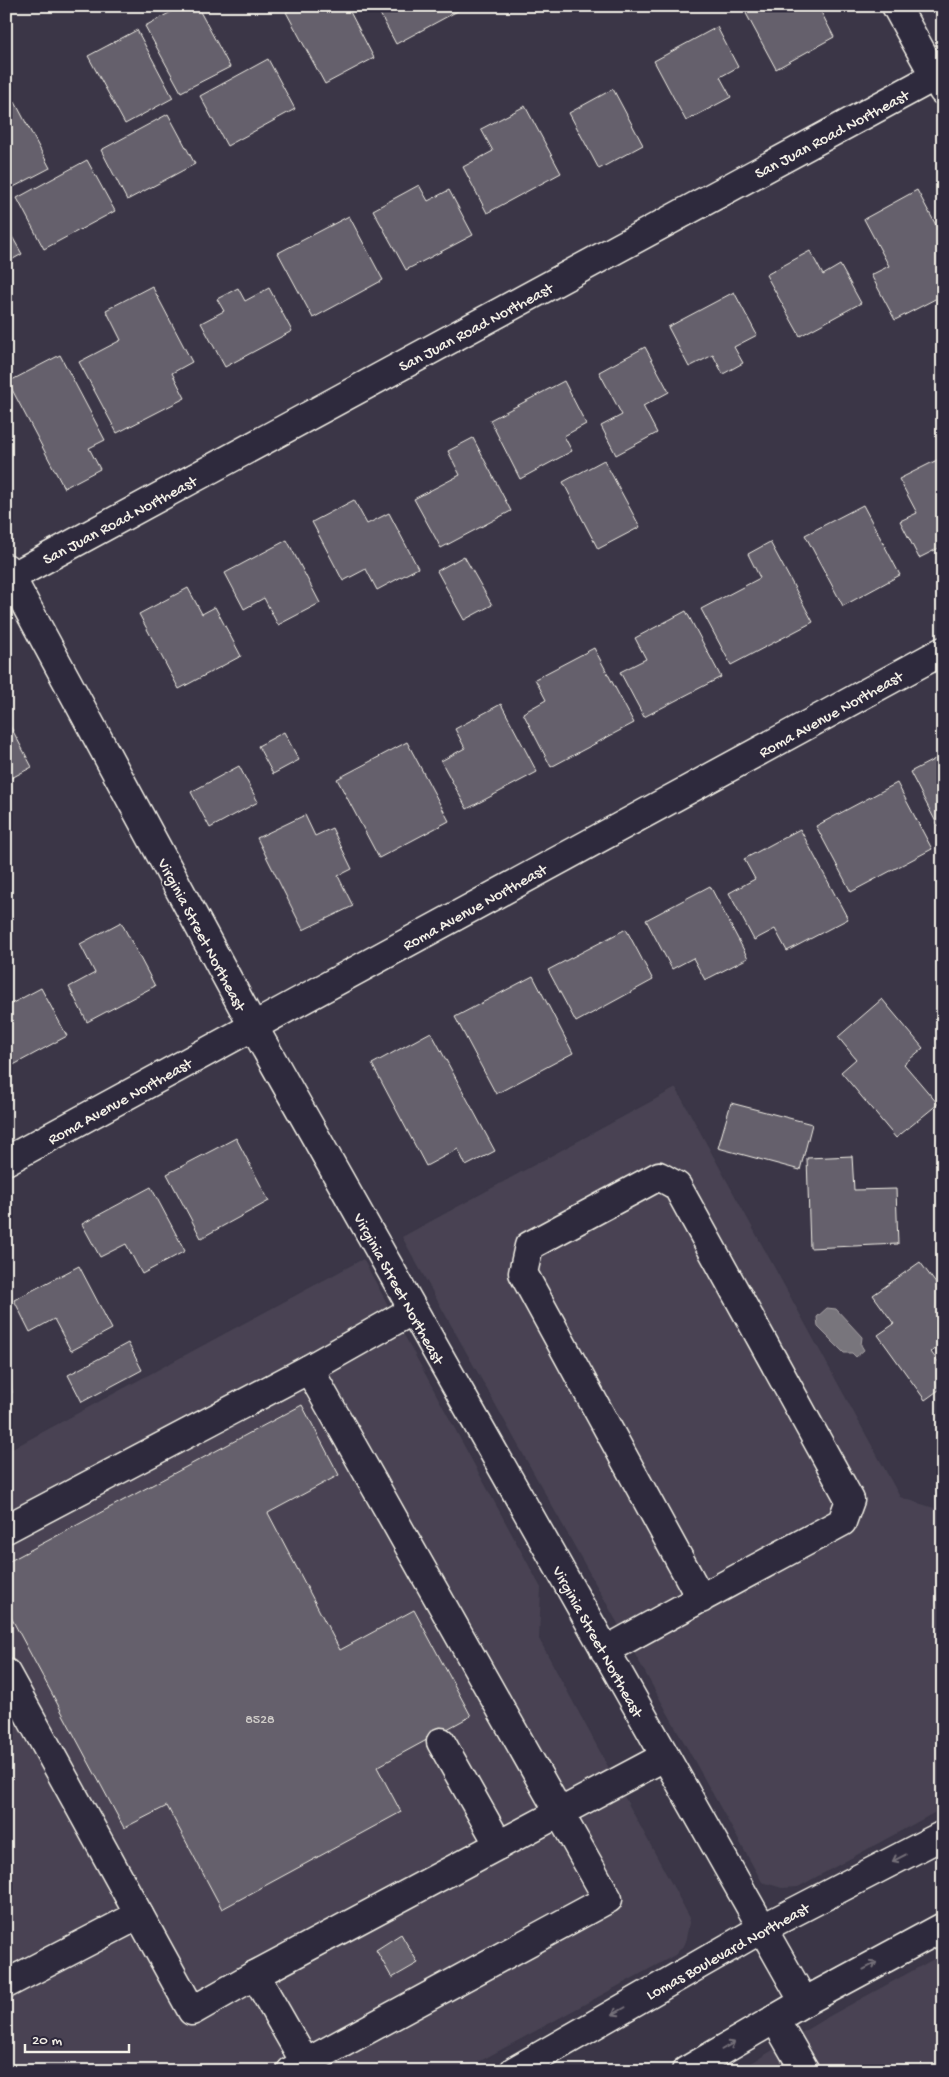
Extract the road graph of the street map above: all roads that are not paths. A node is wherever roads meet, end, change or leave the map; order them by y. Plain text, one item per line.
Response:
1 (896, 6) edge
2 (940, 80) edge
3 (8, 575) edge
4 (943, 651) edge
5 (253, 1026) junction
6 (6, 1162) edge
7 (413, 1310) junction
8 (309, 1369) junction
9 (6, 1529) edge
10 (701, 1598) junction
11 (605, 1651) junction
12 (6, 1674) edge
13 (441, 1742) dead end
14 (664, 1757) junction
15 (560, 1814) junction
16 (943, 1835) edge
17 (499, 1845) junction
18 (139, 1915) junction
19 (943, 1927) edge
20 (761, 1929) junction
21 (254, 1975) junction
22 (6, 1984) edge
23 (804, 2002) junction
24 (775, 2019) junction
25 (302, 2068) edge
26 (520, 2069) edge
27 (686, 2071) edge
28 (805, 2071) edge

1 - 2 street
2 - 3 street, San Juan Road Northeast
3 - 5 street, Virginia Street Northeast
4 - 5 street, Roma Avenue Northeast
5 - 6 street, Roma Avenue Northeast
5 - 7 street, Virginia Street Northeast
7 - 8 street
7 - 11 street, Virginia Street Northeast
8 - 9 street
8 - 15 street
10 - 10 street
10 - 11 street
11 - 14 street, Virginia Street Northeast
12 - 18 street
13 - 17 street
14 - 15 street
14 - 20 street, Virginia Street Northeast
15 - 17 street
15 - 25 street
16 -> 20 street, Lomas Boulevard Northeast
17 - 21 street
18 - 21 street
18 - 22 street
23 -> 19 street
20 - 23 street, Virginia Street Northeast
20 -> 26 street, Lomas Boulevard Northeast
21 - 25 street
23 - 24 street
27 -> 24 street
24 - 28 street

